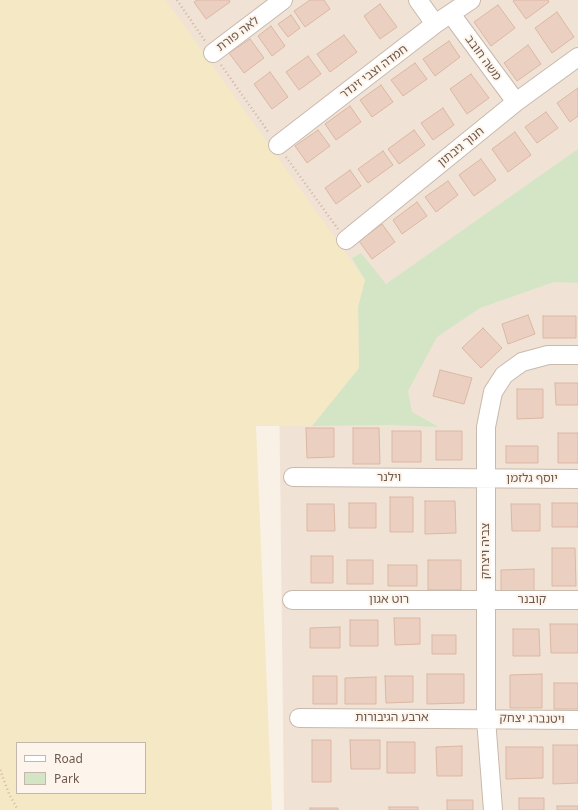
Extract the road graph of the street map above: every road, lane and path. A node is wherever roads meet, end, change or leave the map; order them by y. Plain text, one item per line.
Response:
1 (177, 0) edge
2 (283, 0) edge
3 (418, 0) edge
4 (471, 0) edge
5 (450, 14) junction
6 (435, 24) junction
7 (213, 53) junction
8 (578, 57) edge
9 (516, 102) junction
10 (278, 145) junction
11 (346, 240) joint
12 (578, 355) edge
13 (293, 477) dead end
14 (486, 478) junction
15 (578, 479) edge
16 (292, 600) dead end
17 (486, 600) junction
18 (578, 600) edge
19 (299, 718) dead end
20 (486, 719) junction
21 (578, 720) edge
22 (0, 770) edge
23 (18, 810) edge
24 (494, 810) edge

1 - 7 path
2 - 7 street, לאה פורת
3 - 6 street
4 - 5 street, חמדה וצבי זינדר
5 - 6 street, חמדה וצבי זינדר
5 - 9 street, משה חובב
6 - 10 street, חמדה וצבי זינדר
7 - 10 path
8 - 9 street, חנוך גיבתון
9 - 11 street, חנוך גיבתון
10 - 11 path
12 - 14 street, צביה ויצחק
13 - 14 street, וילנר
14 - 15 street, יוסף גלזמן
14 - 17 street, צביה ויצחק
16 - 17 street, רוט אגון
17 - 18 street, קובנר
17 - 20 street, צביה ויצחק
19 - 20 street, ארבע הגיבורות
20 - 21 street, ויטנברג יצחק
20 - 24 street, צביה ויצחק
22 - 23 path

